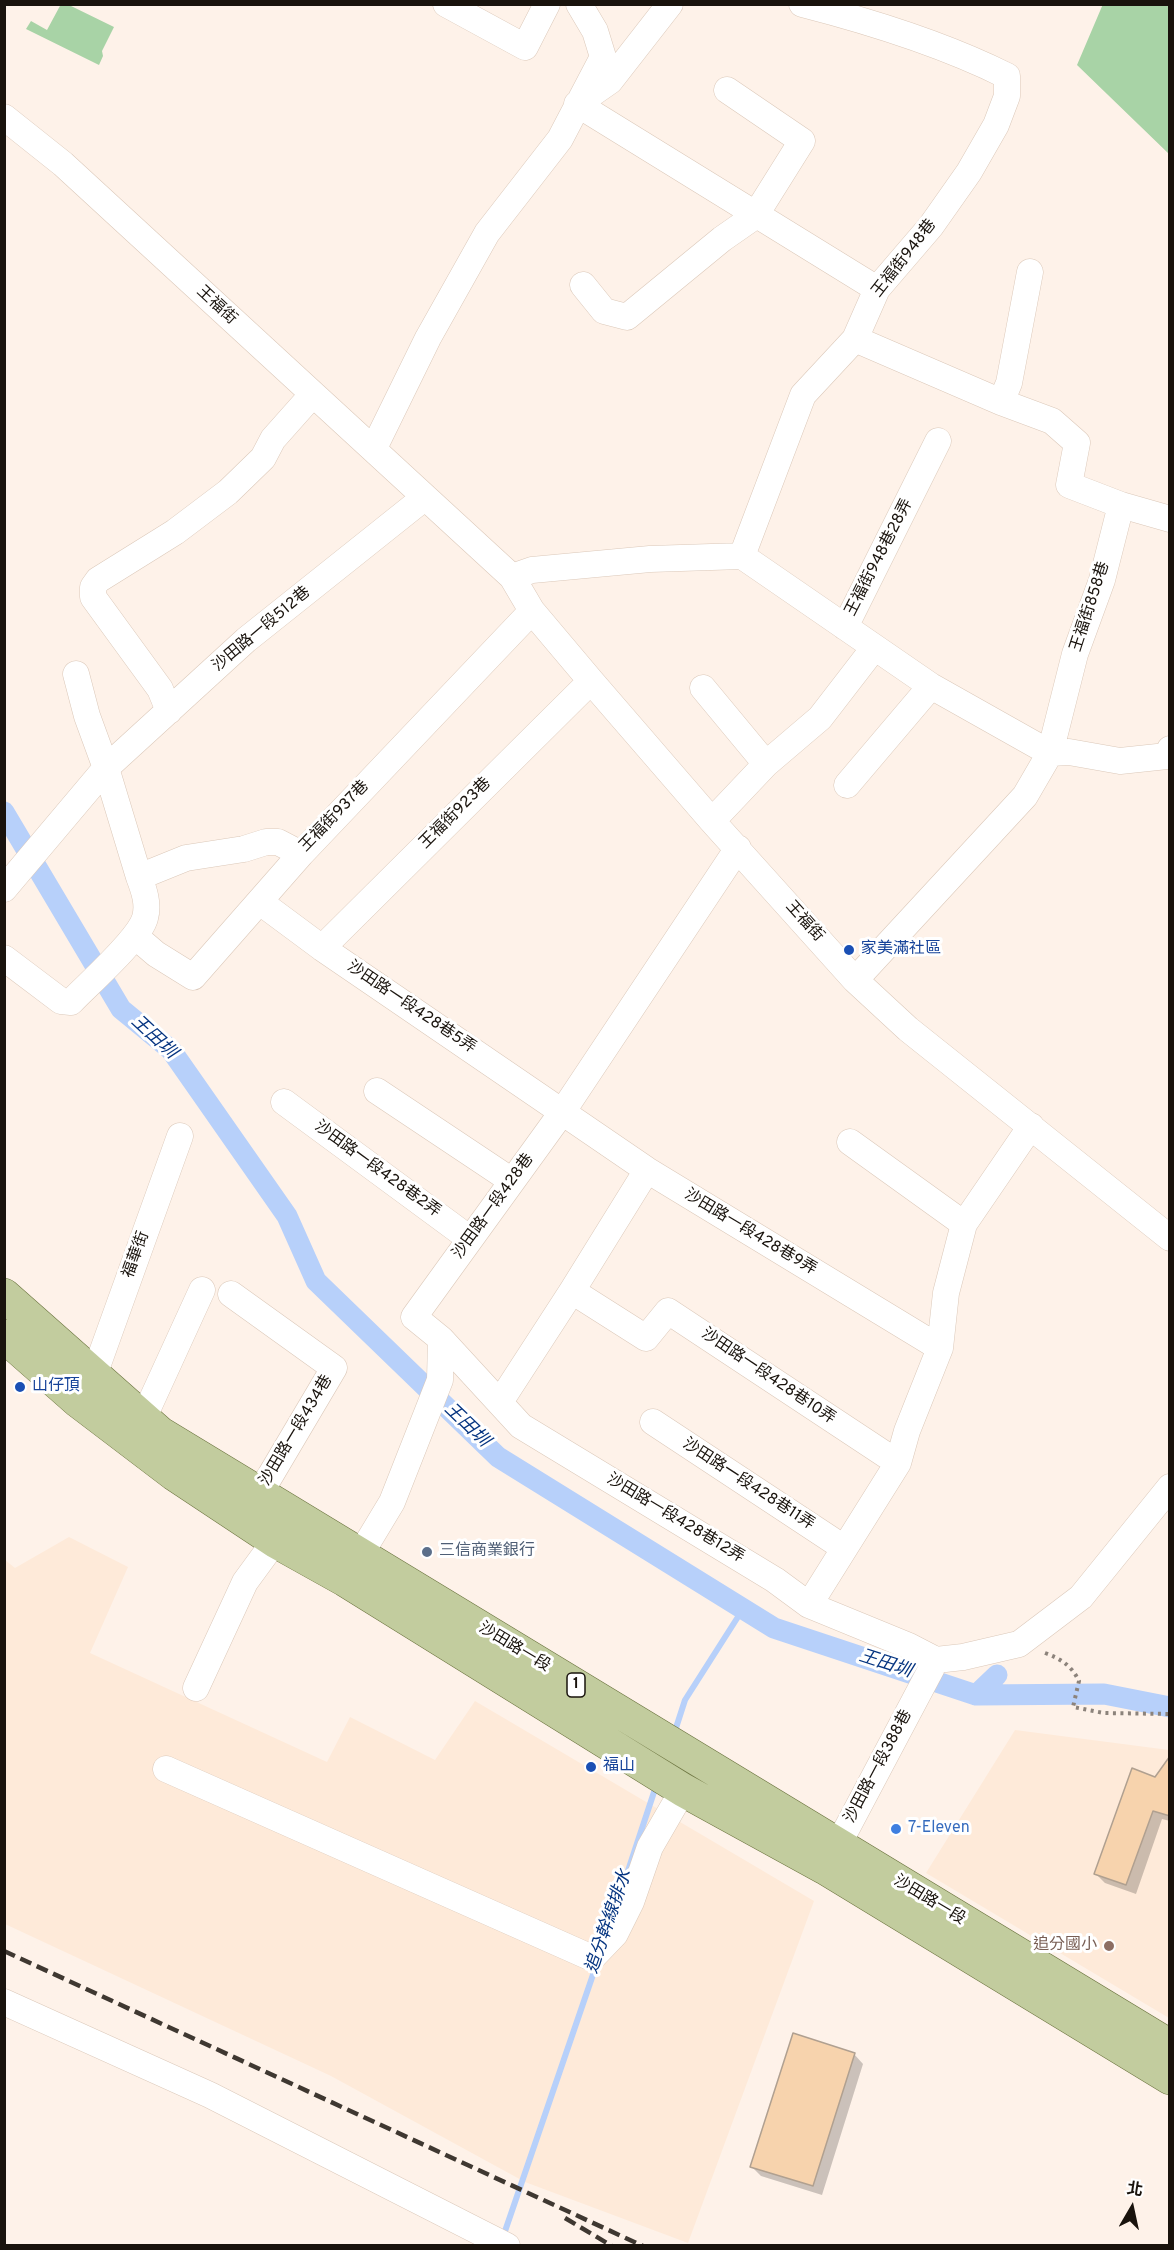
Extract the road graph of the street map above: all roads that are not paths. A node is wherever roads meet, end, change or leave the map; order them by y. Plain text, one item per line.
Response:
1 (446, 4) edge
2 (547, 4) edge
3 (579, 4) edge
4 (670, 4) edge
5 (802, 4) edge
6 (727, 90) dead end
7 (577, 104) junction
8 (4, 117) edge
9 (755, 216) junction
10 (1030, 272) dead end
11 (583, 285) dead end
12 (877, 289) junction
13 (855, 339) junction
14 (313, 394) junction
15 (1001, 402) junction
16 (938, 441) dead end
17 (374, 448) junction
18 (424, 498) junction
19 (1121, 505) junction
20 (1170, 519) edge
21 (742, 556) junction
22 (512, 577) junction
23 (532, 611) junction
24 (845, 627) junction
25 (874, 648) junction
26 (76, 674) dead end
27 (591, 681) junction
28 (931, 686) junction
29 (703, 688) dead end
30 (169, 711) junction
31 (1170, 749) edge
32 (1050, 753) junction
33 (766, 764) junction
34 (106, 768) junction
35 (848, 785) dead end
36 (712, 821) junction
37 (738, 848) junction
38 (300, 854) junction
39 (139, 877) junction
40 (4, 889) edge
41 (260, 902) junction
42 (135, 936) junction
43 (322, 948) junction
44 (4, 958) edge
45 (855, 980) junction
46 (377, 1091) dead end
47 (284, 1102) dead end
48 (563, 1111) junction
49 (1031, 1126) junction
50 (180, 1136) dead end
51 (850, 1142) dead end
52 (647, 1170) junction
53 (512, 1181) junction
54 (964, 1224) junction
55 (1170, 1238) edge
56 (471, 1239) junction
57 (202, 1290) dead end
58 (572, 1291) junction
59 (231, 1294) dead end
60 (4, 1295) edge
61 (4, 1336) edge
62 (441, 1339) junction
63 (940, 1348) junction
64 (94, 1375) junction
65 (500, 1402) junction
66 (143, 1419) junction
67 (653, 1422) dead end
68 (898, 1463) junction
69 (260, 1493) junction
70 (1165, 1500) edge
71 (275, 1541) junction
72 (844, 1548) junction
73 (352, 1568) junction
74 (809, 1605) junction
75 (936, 1660) junction
76 (196, 1688) dead end
77 (166, 1769) dead end
78 (683, 1790) junction
79 (831, 1857) junction
80 (4, 2002) edge
81 (1170, 2046) edge
82 (1170, 2078) edge
83 (479, 2238) edge
84 (507, 2246) edge

1 - 2 street
3 - 7 street
4 - 7 street
5 - 12 street, 王福街948巷
6 - 9 street
7 - 9 street
7 - 17 street
8 - 14 street, 王福街
9 - 11 street
9 - 12 street
10 - 15 street
12 - 13 street, 王福街948巷
13 - 15 street
13 - 21 street, 王福街948巷
14 - 17 street, 王福街
14 - 30 street
15 - 19 street
16 - 24 street, 王福街948巷28弄
17 - 18 street, 王福街
18 - 22 street
18 - 30 street, 沙田路一段512巷
19 - 20 street
19 - 32 street, 王福街858巷
21 - 22 street
21 - 24 street, 王福街948巷28弄
22 - 23 street
23 - 27 street, 王福街
23 - 38 street, 王福街937巷
24 - 25 street
25 - 28 street
25 - 33 street
26 - 34 street
27 - 36 street, 王福街
27 - 43 street, 王福街923巷
28 - 32 street
28 - 35 street
29 - 33 street
30 - 34 street, 沙田路一段512巷
31 - 32 street
32 - 45 street, 王福街858巷
33 - 36 street
34 - 39 street
34 - 40 street, 沙田路一段512巷
36 - 37 street, 王福街
37 - 45 street, 王福街
37 - 48 street, 沙田路一段428巷
38 - 39 street
38 - 41 street, 王福街937巷
39 - 42 street
41 - 42 street, 王福街937巷
41 - 43 street, 沙田路一段428巷5弄
42 - 44 street
43 - 48 street, 沙田路一段428巷5弄
45 - 49 street, 王福街
46 - 53 street
47 - 56 street, 沙田路一段428巷2弄
48 - 52 street, 沙田路一段428巷9弄
48 - 53 street, 沙田路一段428巷
49 - 54 street
49 - 55 street, 王福街
50 - 64 street, 福華街
51 - 54 street
52 - 58 street
52 - 63 street, 沙田路一段428巷9弄
53 - 56 street, 沙田路一段428巷
54 - 63 street
56 - 62 street, 沙田路一段428巷
57 - 66 street
58 - 65 street
58 - 68 street, 沙田路一段428巷10弄
59 - 69 street, 沙田路一段434巷
60 - 64 main road, 沙田路一段 / 1
61 - 71 main road, 沙田路一段 / 1
62 - 65 street, 沙田路一段428巷12弄
62 - 73 street
63 - 68 street
64 - 66 main road, 沙田路一段 / 1
65 - 74 street, 沙田路一段428巷12弄
66 - 69 main road, 沙田路一段 / 1
67 - 72 street, 沙田路一段428巷11弄
68 - 72 street
69 - 73 main road, 沙田路一段 / 1
70 - 75 street
71 - 73 main road, 沙田路一段 / 1
71 - 76 street
72 - 74 street
73 - 78 main road, 沙田路一段 / 1
73 - 79 main road, 沙田路一段 / 1
74 - 75 street, 沙田路一段428巷12弄
75 - 79 street, 沙田路一段388巷
77 - 78 street
78 - 79 main road, 沙田路一段 / 1
79 - 81 main road, 沙田路一段 / 1
79 - 82 main road, 沙田路一段 / 1
80 - 83 street
83 - 84 street

